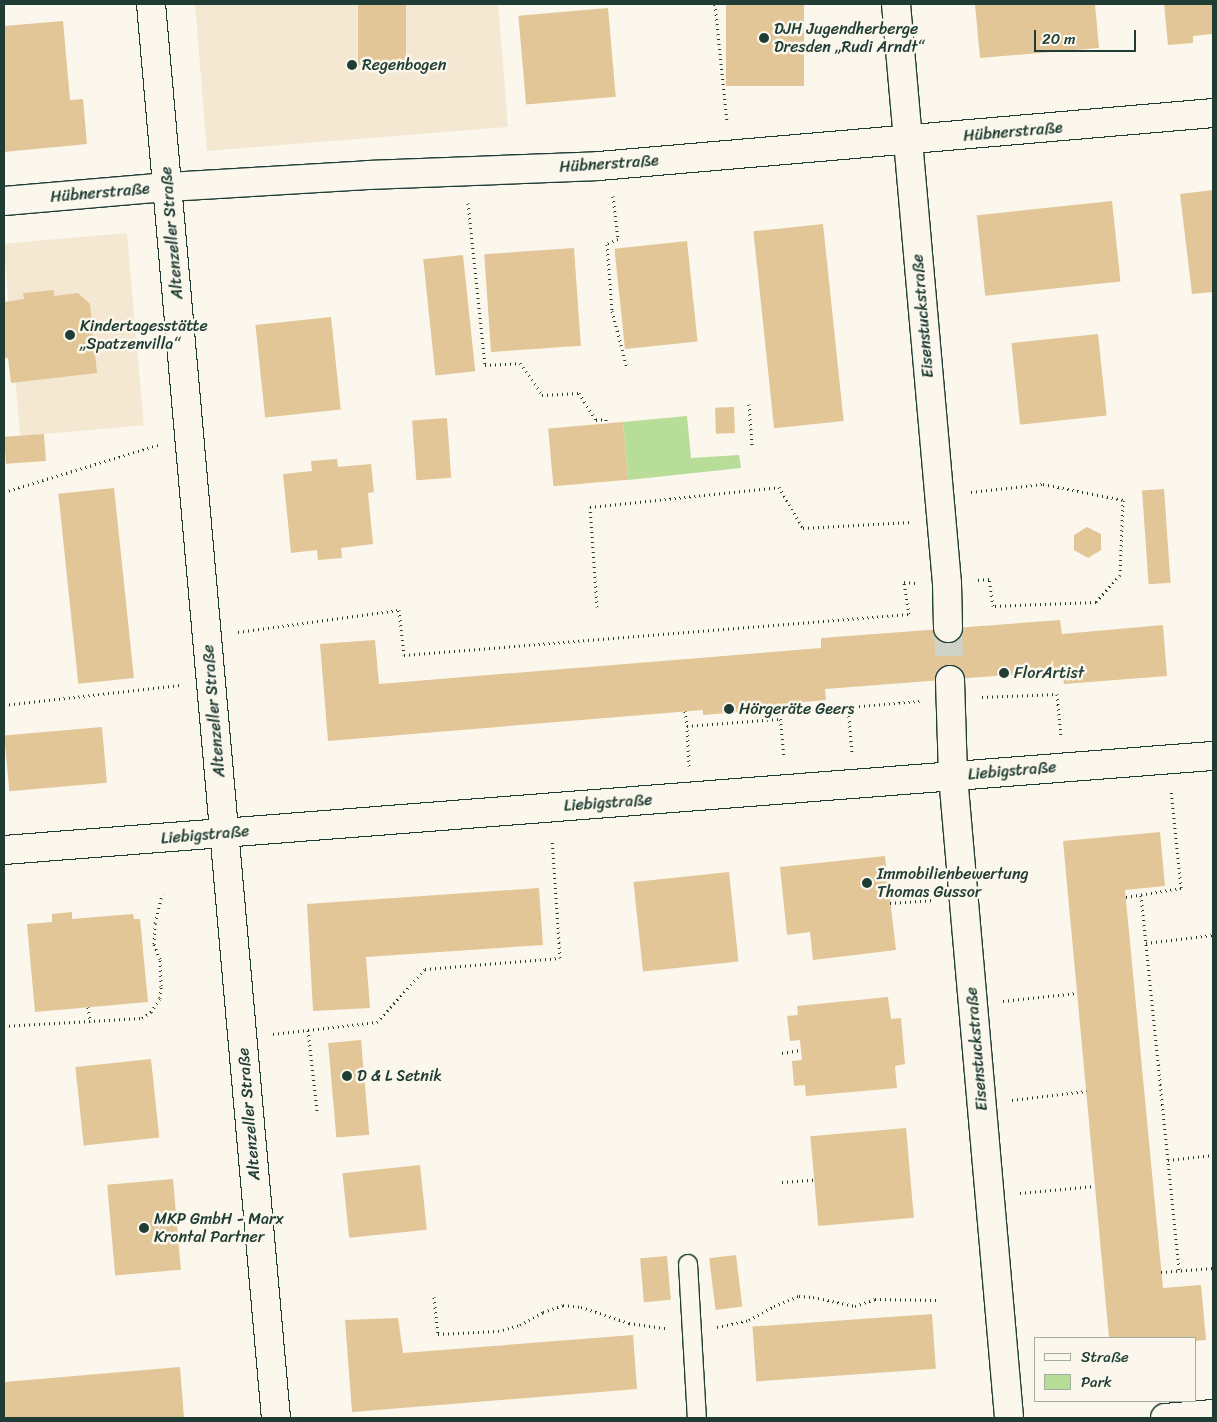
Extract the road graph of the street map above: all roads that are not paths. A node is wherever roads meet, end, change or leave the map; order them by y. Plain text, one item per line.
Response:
1 (152, 4) edge
2 (896, 4) edge
3 (1213, 113) edge
4 (908, 141) junction
5 (168, 187) junction
6 (4, 201) edge
7 (948, 628) tunnel mouth
8 (950, 689) tunnel mouth
9 (1213, 756) edge
10 (953, 776) junction
11 (224, 833) junction
12 (4, 850) edge
13 (688, 1264) dead end
14 (1213, 1414) edge
15 (276, 1418) edge
16 (697, 1418) edge
17 (1009, 1418) edge
18 (1165, 1418) edge

1 - 5 street, Altenzeller Straße
2 - 4 street, Eisenstuckstraße
3 - 4 street, Hübnerstraße
4 - 5 street, Hübnerstraße
4 - 7 street, Eisenstuckstraße
5 - 6 street, Hübnerstraße
5 - 11 street, Altenzeller Straße
8 - 10 street, Eisenstuckstraße
9 - 10 street, Liebigstraße
10 - 11 street, Liebigstraße
10 - 17 street, Eisenstuckstraße
11 - 12 street, Liebigstraße
11 - 15 street, Altenzeller Straße
13 - 16 lane
14 - 18 street

